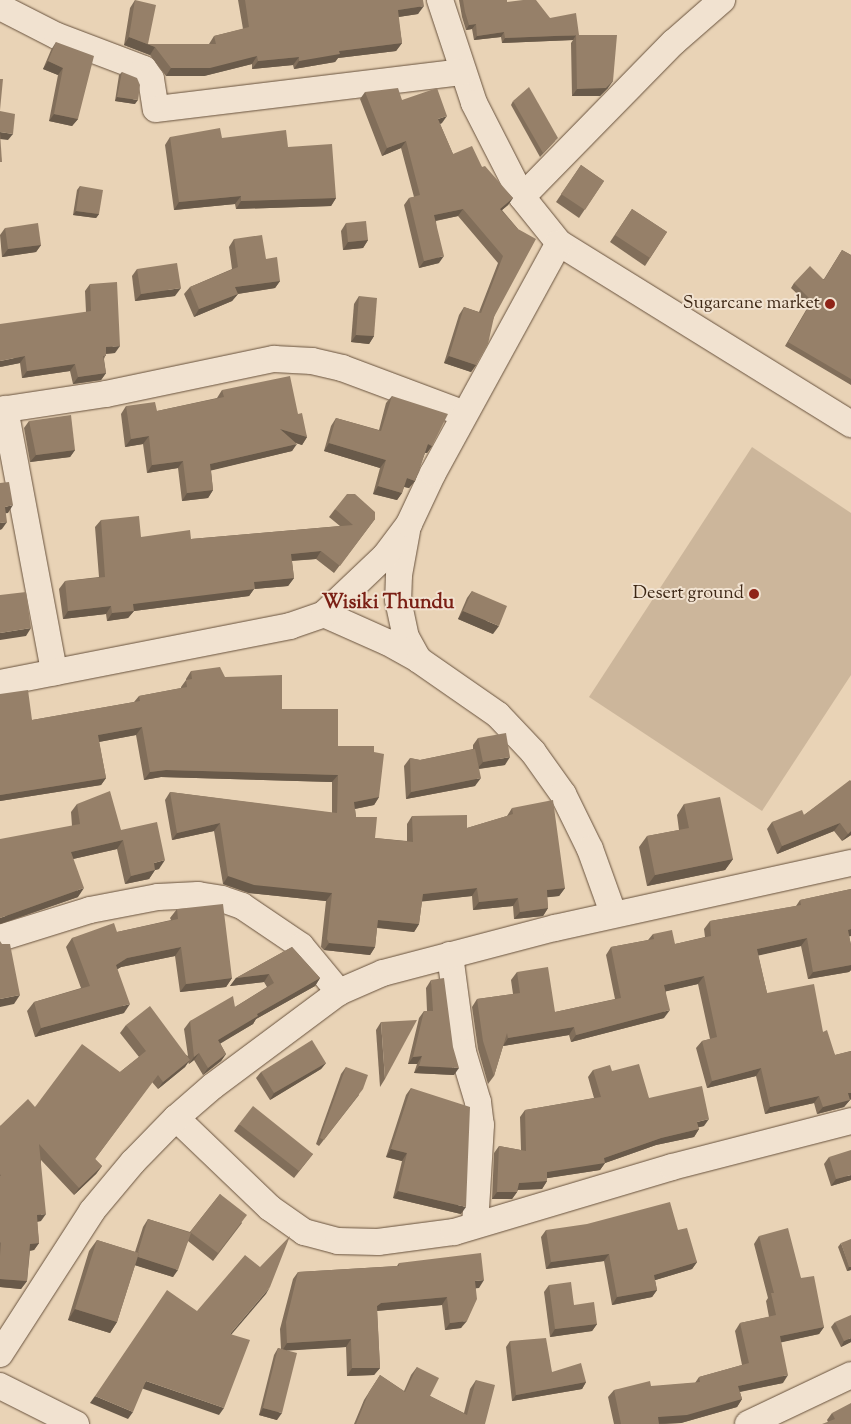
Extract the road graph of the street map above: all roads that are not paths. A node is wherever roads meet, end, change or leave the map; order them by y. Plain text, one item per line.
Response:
1 (440, 0) edge
2 (722, 0) edge
3 (0, 7) edge
4 (462, 72) junction
5 (522, 197) junction
6 (559, 243) junction
7 (3, 409) edge
8 (465, 414) junction
9 (851, 424) edge
10 (409, 524) junction
11 (324, 614) junction
12 (419, 660) junction
13 (54, 672) junction
14 (0, 683) edge
15 (851, 863) edge
16 (613, 913) junction
17 (0, 938) edge
18 (450, 955) junction
19 (339, 992) junction
20 (176, 1118) junction
21 (851, 1121) edge
22 (475, 1224) junction
23 (0, 1354) edge
24 (851, 1375) edge
25 (0, 1386) edge
26 (76, 1424) edge
27 (748, 1424) edge

1 - 4 street
2 - 5 street
3 - 4 street
4 - 5 street
5 - 6 street
6 - 8 street
6 - 9 street
7 - 8 street
7 - 13 street
8 - 10 street
10 - 11 street
10 - 12 street
11 - 12 street
11 - 13 street
12 - 16 street
13 - 14 street
15 - 16 street
16 - 18 street
17 - 19 street
18 - 19 street
18 - 22 street
19 - 20 street
20 - 22 street
20 - 23 street
21 - 22 street
24 - 27 street
25 - 26 street

